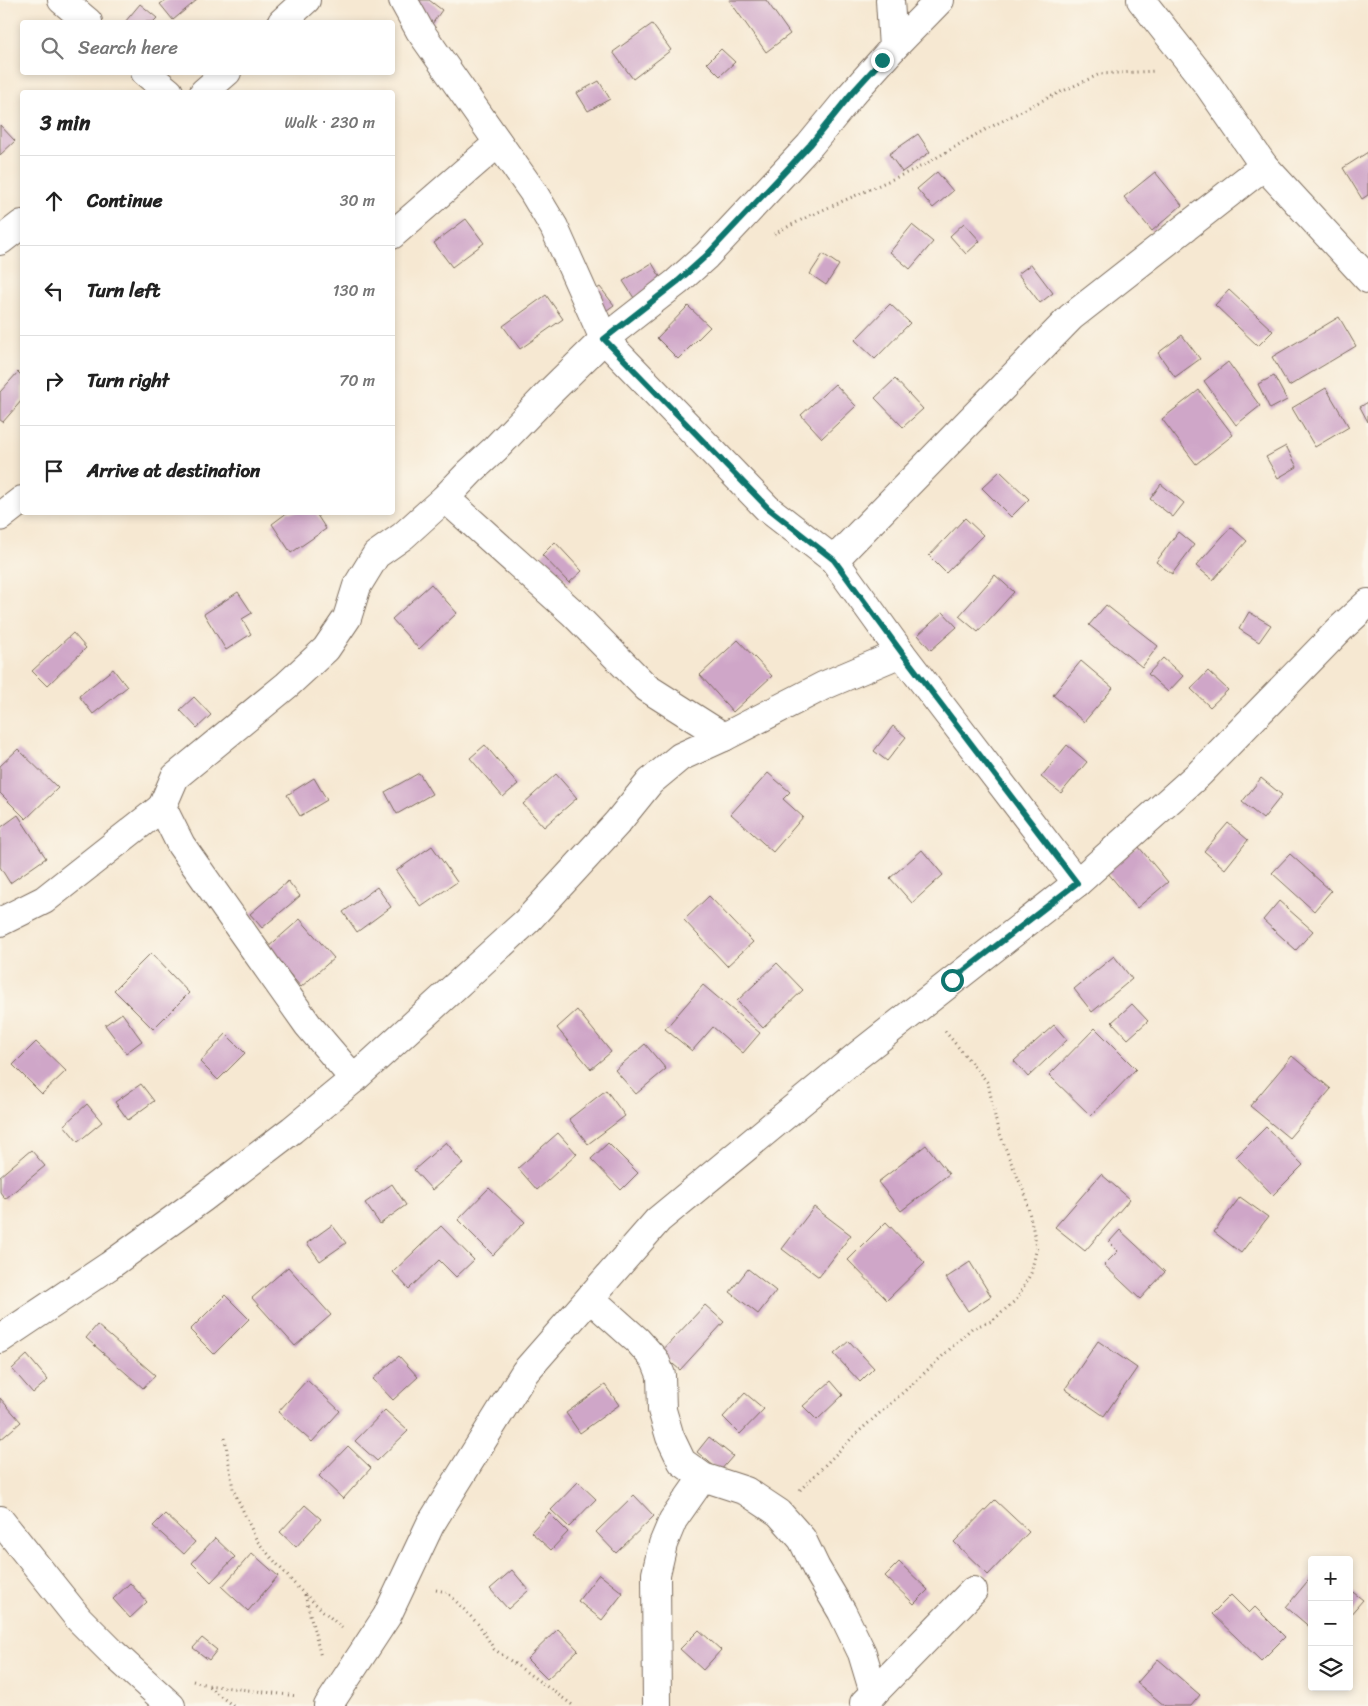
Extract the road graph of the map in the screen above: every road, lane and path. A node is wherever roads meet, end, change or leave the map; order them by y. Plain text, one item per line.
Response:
1 (62, 0) edge
2 (306, 0) edge
3 (403, 0) edge
4 (890, 0) edge
5 (940, 0) edge
6 (1141, 0) edge
7 (86, 20) edge
8 (284, 20) edge
9 (893, 48) junction
10 (149, 75) edge
11 (224, 75) edge
12 (1208, 85) junction
13 (167, 90) edge
14 (206, 90) edge
15 (498, 143) junction
16 (1264, 166) junction
17 (20, 226) edge
18 (395, 232) edge
19 (772, 235) dead end
20 (0, 241) edge
21 (1368, 279) edge
22 (604, 339) junction
23 (445, 498) junction
24 (20, 502) edge
25 (0, 517) edge
26 (834, 560) junction
27 (1368, 603) edge
28 (902, 653) junction
29 (724, 736) junction
30 (162, 807) junction
31 (1077, 883) junction
32 (0, 922) edge
33 (921, 1004) junction
34 (354, 1079) junction
35 (590, 1298) junction
36 (0, 1340) edge
37 (225, 1438) dead end
38 (703, 1477) junction
39 (779, 1513) junction
40 (0, 1520) edge
41 (973, 1591) dead end
42 (306, 1595) junction
43 (394, 1602) junction
44 (364, 1649) junction
45 (868, 1699) edge
46 (329, 1703) edge
47 (171, 1706) edge
48 (233, 1706) edge
49 (574, 1706) edge
50 (657, 1706) edge

1 - 7 street
2 - 8 street
3 - 15 street
4 - 9 street
5 - 9 street
6 - 12 street
9 - 22 street
10 - 13 street
11 - 14 street
12 - 16 street
12 - 19 path
15 - 18 street
15 - 22 street
16 - 21 street
16 - 26 street
17 - 20 street
22 - 23 street
22 - 26 street
23 - 29 street
23 - 30 street
24 - 25 street
26 - 28 street
27 - 31 street
28 - 29 street
28 - 31 street
29 - 34 street
30 - 32 street
30 - 34 street
31 - 33 street
33 - 35 street
33 - 39 path
34 - 36 street
35 - 38 street
35 - 43 street
37 - 42 path
38 - 39 street
38 - 50 street
39 - 45 street
40 - 47 street
41 - 45 street
42 - 44 path
42 - 46 path
43 - 44 street
43 - 49 path
44 - 46 street
46 - 48 path

